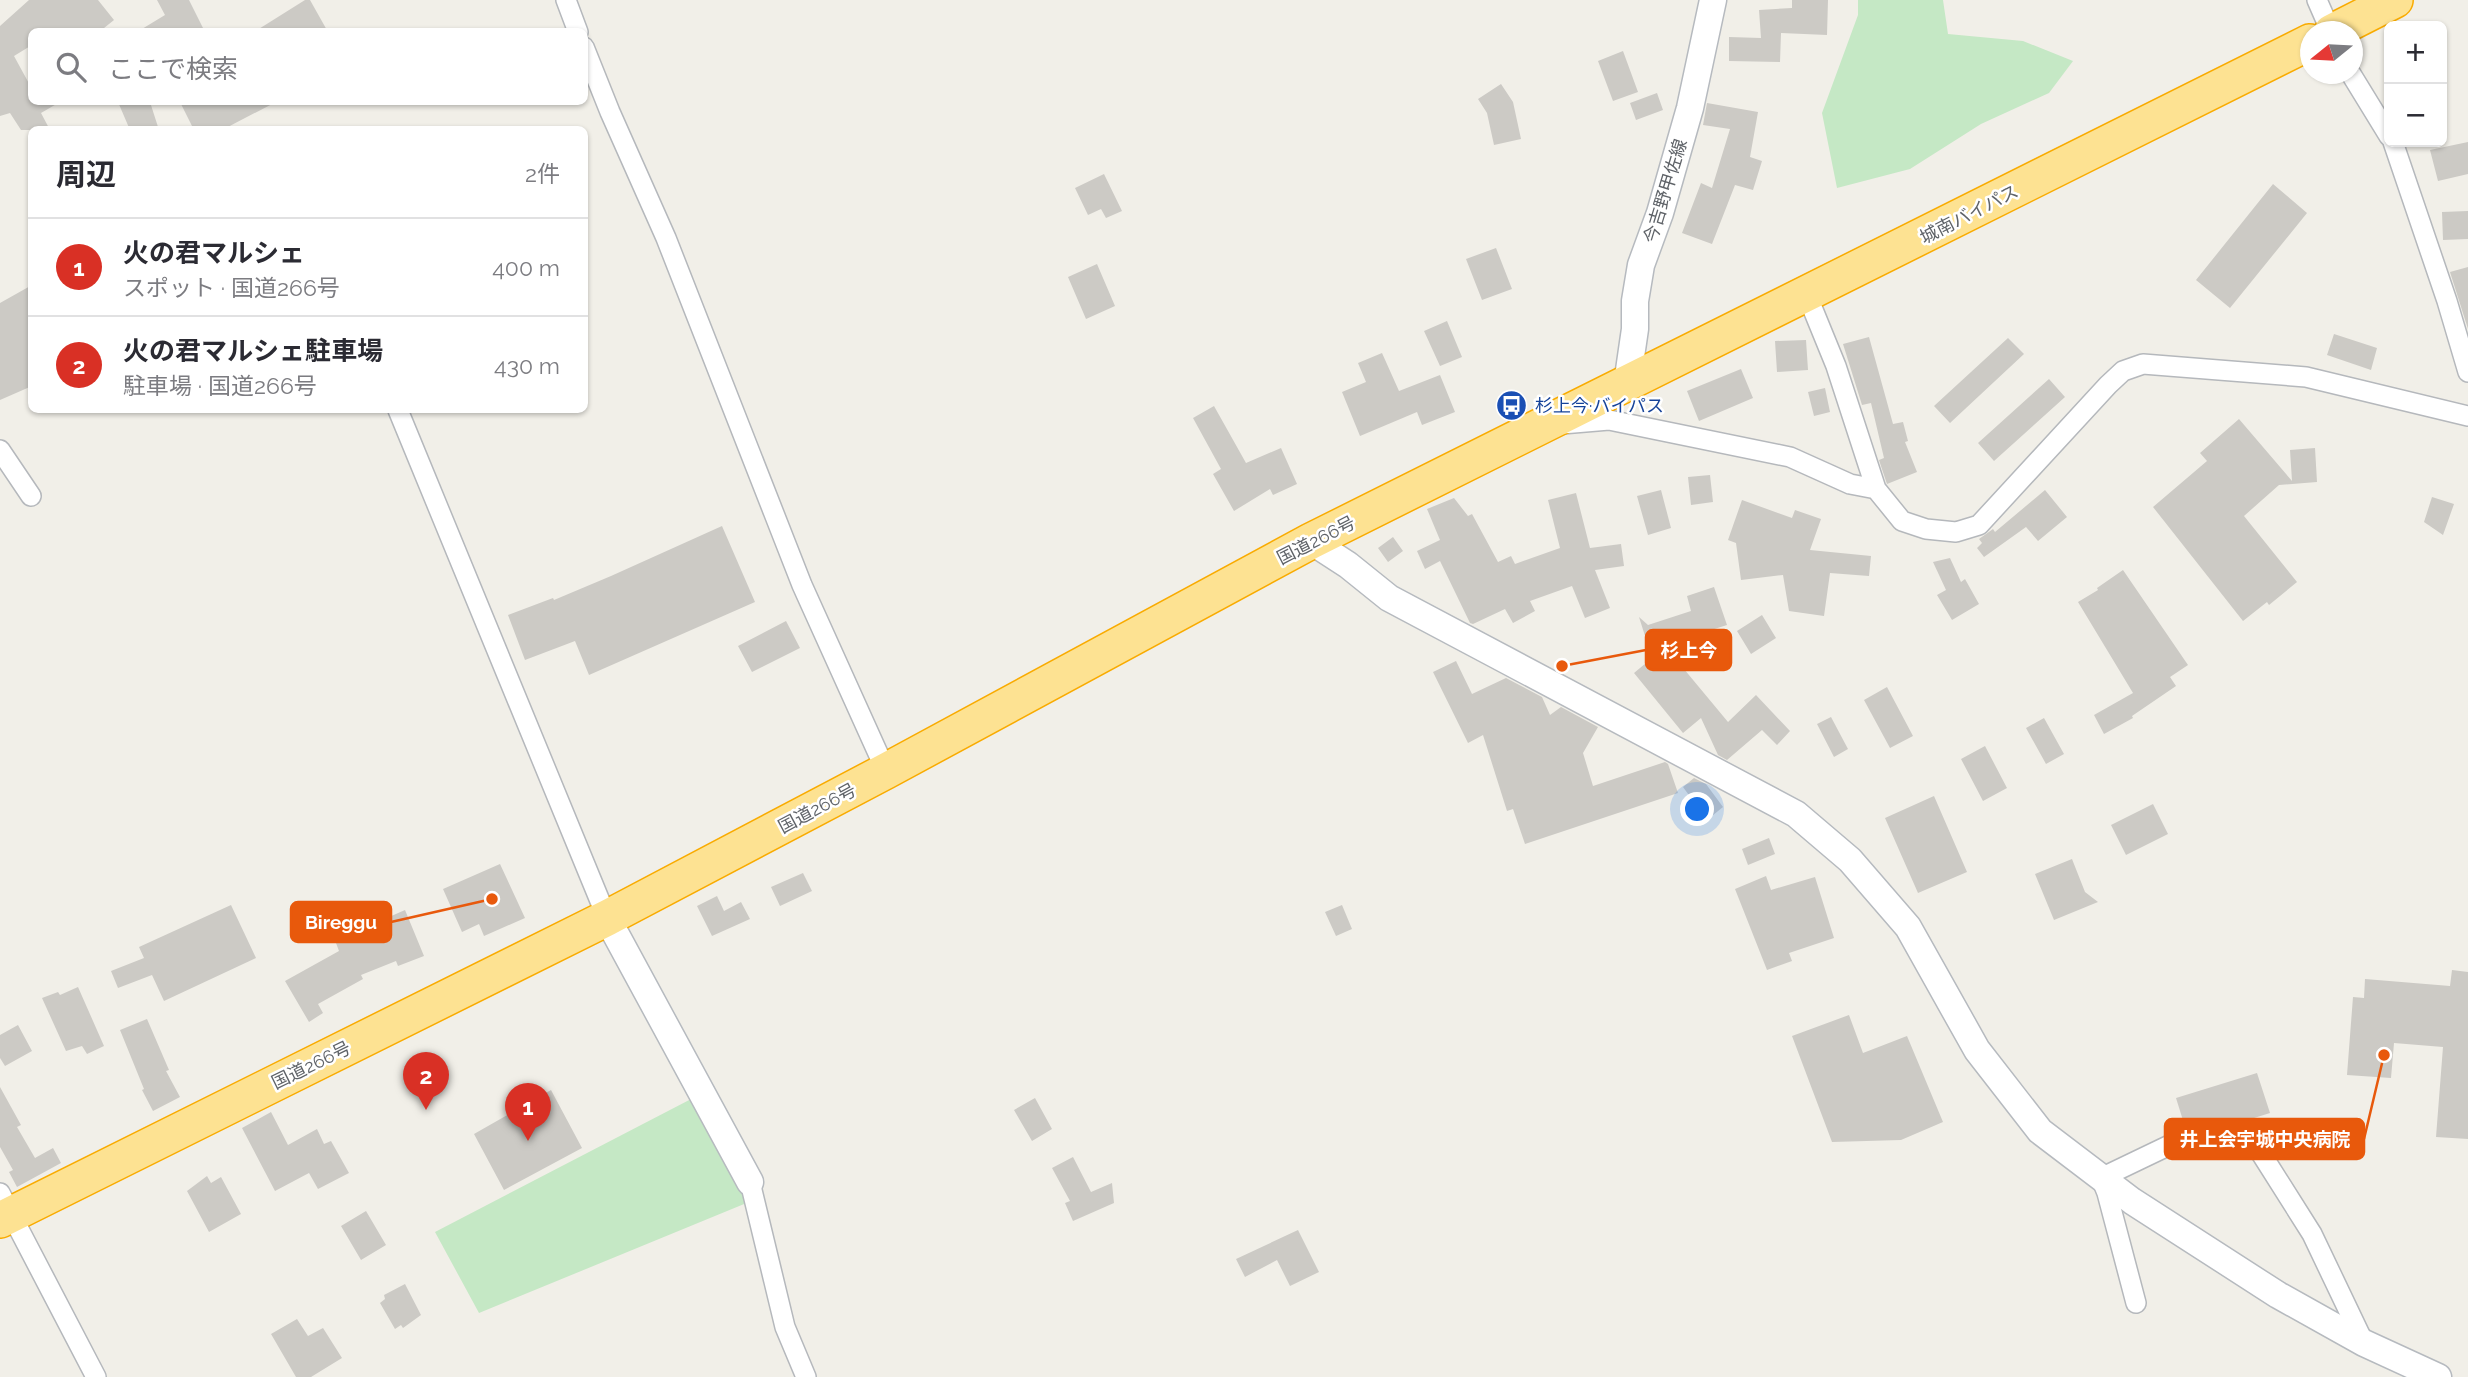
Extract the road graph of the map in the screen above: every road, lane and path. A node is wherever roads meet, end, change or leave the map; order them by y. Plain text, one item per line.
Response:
1 (566, 0) edge
2 (1713, 0) edge
3 (2317, 0) edge
4 (2395, 0) edge
5 (2327, 21) edge
6 (2354, 21) edge
7 (576, 28) edge
8 (2300, 48) edge
9 (588, 56) edge
10 (2357, 84) edge
11 (2384, 128) edge
12 (2395, 147) edge
13 (1807, 295) junction
14 (2468, 372) edge
15 (1627, 384) junction
16 (399, 413) edge
17 (2468, 416) edge
18 (1543, 425) junction
19 (0, 450) edge
20 (1877, 489) junction
21 (31, 496) dead end
22 (1311, 541) junction
23 (886, 771) junction
24 (607, 918) junction
25 (2337, 1135) dead end
26 (2257, 1147) junction
27 (2101, 1178) junction
28 (750, 1182) joint
29 (3, 1209) edge
30 (2136, 1303) dead end
31 (2364, 1343) junction
32 (96, 1377) edge
33 (806, 1377) edge
34 (2438, 1377) edge

1 - 7 street
2 - 15 street, 今吉野甲佐線
3 - 5 street
4 - 6 highway
8 - 13 highway, 城南バイパス
9 - 23 street
10 - 11 street
12 - 14 street
13 - 15 highway, 城南バイパス
13 - 20 street
15 - 18 highway, 国道266号
16 - 24 street
17 - 20 street
18 - 20 street
18 - 22 highway, 国道266号
19 - 21 street
22 - 23 highway, 国道266号
22 - 27 street
23 - 24 highway, 国道266号
24 - 28 street
24 - 29 highway, 国道266号
25 - 26 street
26 - 27 street
26 - 31 street
27 - 30 street
27 - 31 street
28 - 33 street
29 - 32 street
31 - 34 street

